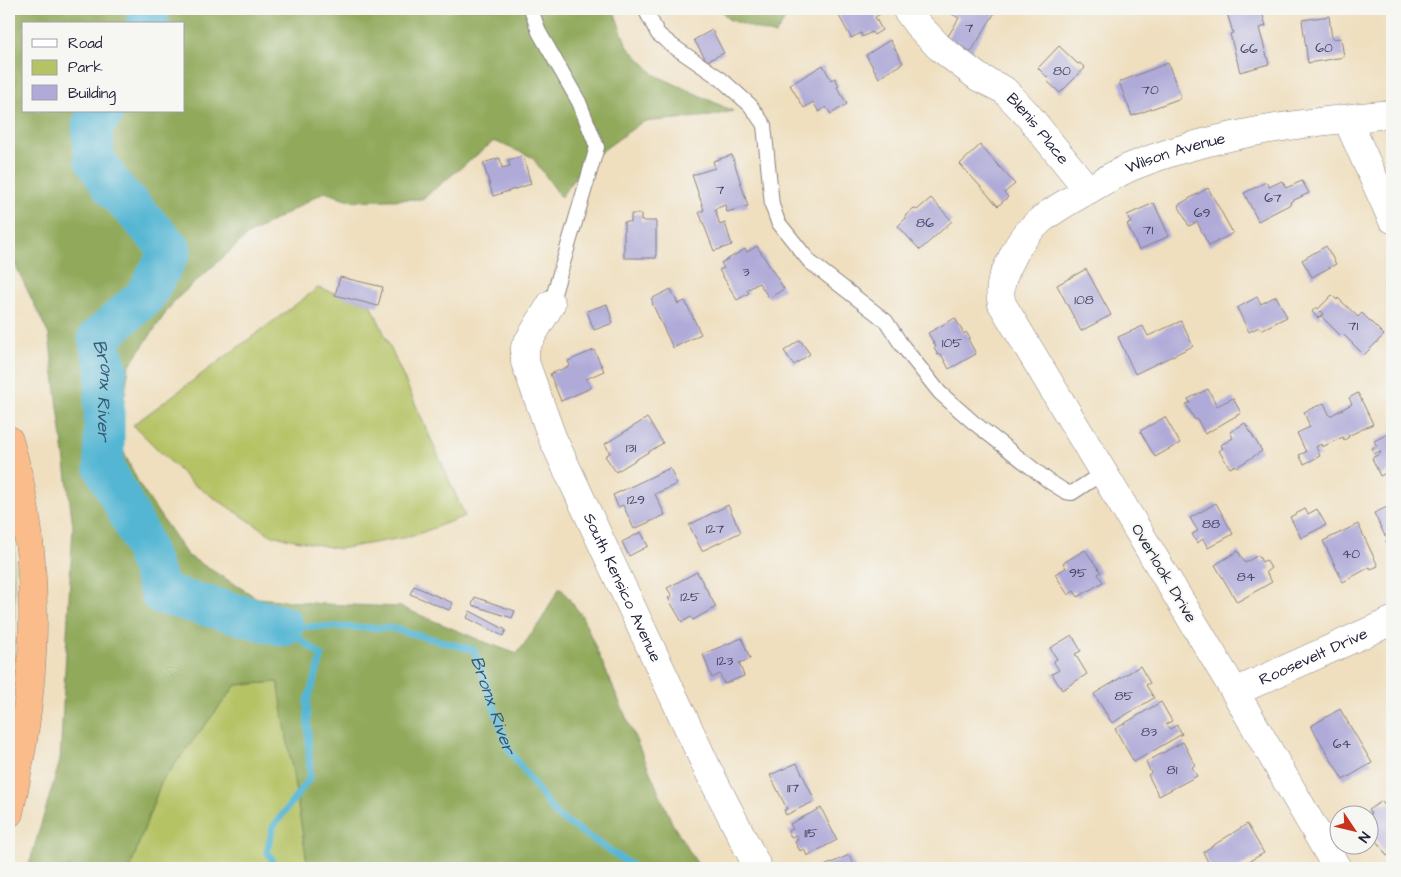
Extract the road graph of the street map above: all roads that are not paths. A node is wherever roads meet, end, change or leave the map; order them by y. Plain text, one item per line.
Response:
1 (531, 9) edge
2 (645, 9) edge
3 (906, 9) edge
4 (1392, 114) edge
5 (1347, 118) junction
6 (1088, 190) junction
7 (1392, 219) edge
8 (1003, 277) joint
9 (551, 304) joint
10 (9, 440) edge
11 (1104, 472) junction
12 (1392, 621) edge
13 (1236, 692) junction
14 (9, 813) edge
15 (758, 868) edge
16 (1337, 868) edge

1 - 9 lane
2 - 11 lane
3 - 6 street, Blenis Place
4 - 5 street, Wilson Avenue
5 - 6 street, Wilson Avenue
5 - 7 street
6 - 8 street, Wilson Avenue
8 - 11 street, Overlook Drive
9 - 15 street, South Kensico Avenue
10 - 14 highway
11 - 13 street, Overlook Drive
12 - 13 street, Roosevelt Drive
13 - 16 street, Overlook Drive

